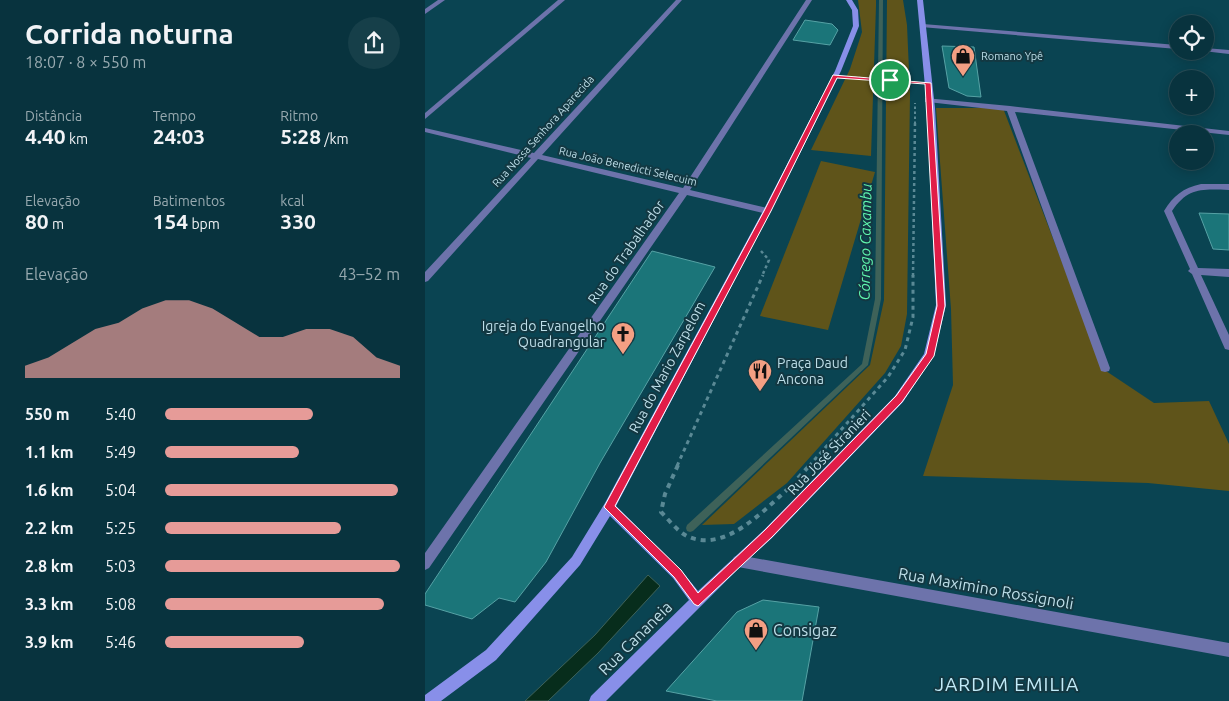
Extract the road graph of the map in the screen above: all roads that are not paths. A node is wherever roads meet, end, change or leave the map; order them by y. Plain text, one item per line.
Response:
1 (442, 0) edge
2 (562, 0) edge
3 (679, 0) edge
4 (809, 0) edge
5 (849, 0) edge
6 (920, 0) edge
7 (425, 12) edge
8 (923, 26) junction
9 (1169, 46) edge
10 (1214, 51) edge
11 (1229, 52) edge
12 (929, 100) junction
13 (1010, 108) junction
14 (425, 117) edge
15 (425, 130) edge
16 (1229, 133) edge
17 (536, 156) junction
18 (1229, 188) edge
19 (685, 191) junction
20 (767, 211) junction
21 (1193, 271) junction
22 (1229, 272) edge
23 (425, 278) edge
24 (1229, 346) edge
25 (1105, 368) dead end
26 (609, 507) junction
27 (738, 561) junction
28 (425, 564) edge
29 (698, 601) junction
30 (1229, 650) edge
31 (429, 701) edge
32 (596, 701) edge

1 - 7 street
2 - 14 street
3 - 17 street, Rua Nossa Senhora Aparecida
4 - 19 street, Rua do Trabalhador
5 - 20 street, Rua do Mario Zarpelom
6 - 8 street, Rua José Stranieri
8 - 9 street
8 - 12 street, Rua José Stranieri
10 - 11 street
12 - 13 street
12 - 27 street, Rua José Stranieri
13 - 16 street
13 - 25 street
15 - 17 street, Rua João Benedicti Selecuim
17 - 19 street, Rua João Benedicti Selecuim
17 - 23 street, Rua Nossa Senhora Aparecida
18 - 21 street
19 - 20 street, Rua João Benedicti Selecuim
19 - 28 street, Rua do Trabalhador
20 - 26 street, Rua do Mario Zarpelom
21 - 22 street
21 - 24 street
26 - 29 street
26 - 31 street, Rua do Mario Zarpelom
27 - 29 street, Rua José Stranieri
27 - 30 street, Rua Maximino Rossignoli
29 - 32 street, Rua Cananeia

